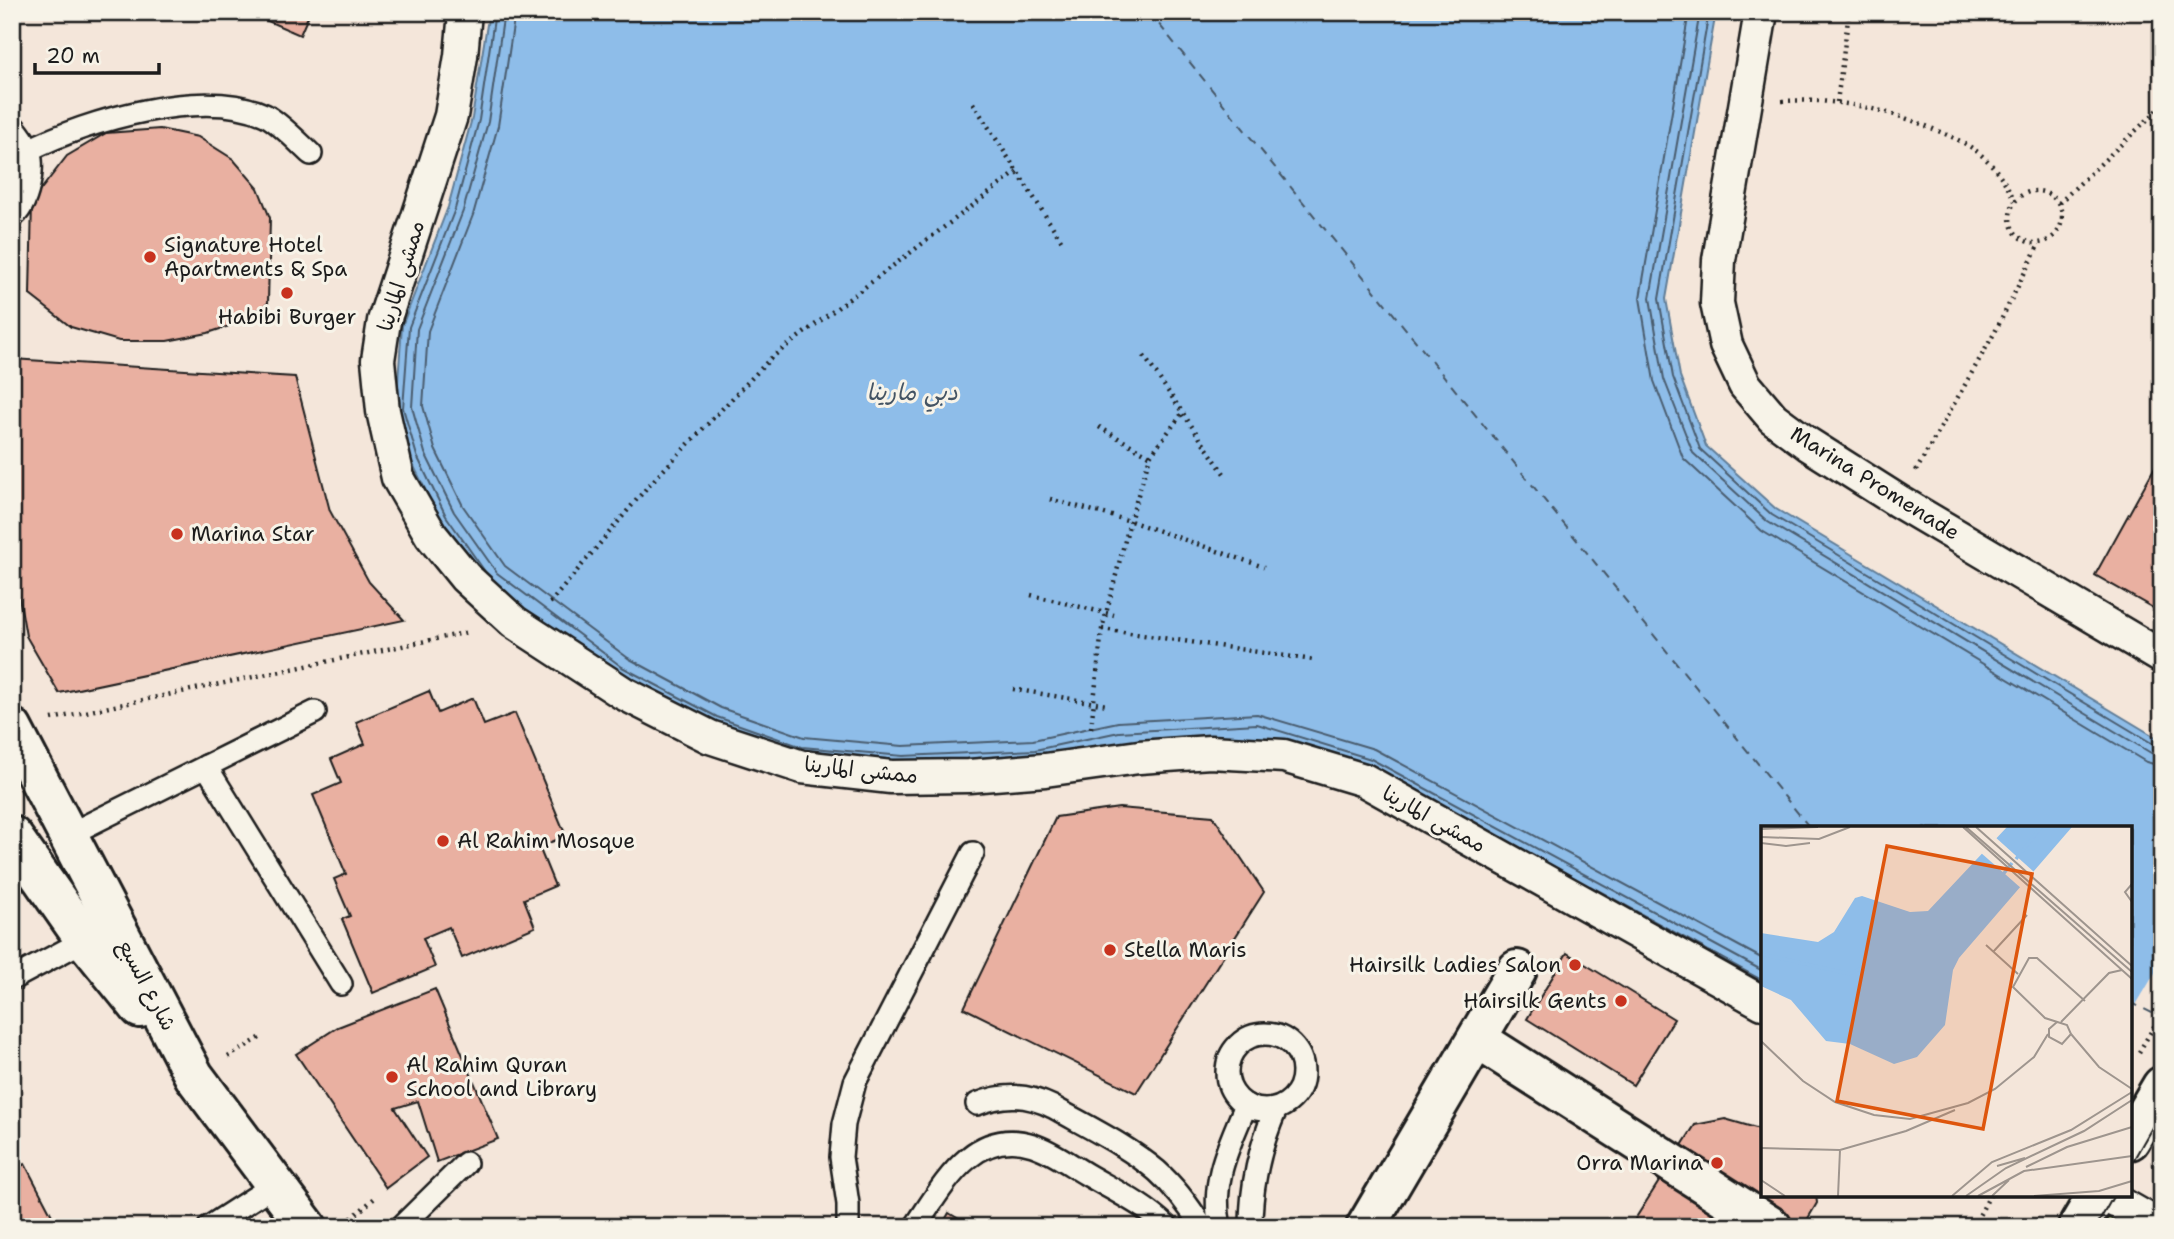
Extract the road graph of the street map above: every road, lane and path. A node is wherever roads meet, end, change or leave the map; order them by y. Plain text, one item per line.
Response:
1 (464, 12) edge
2 (1761, 12) edge
3 (1849, 12) edge
4 (1837, 102) junction
5 (973, 103) dead end
6 (1745, 104) junction
7 (2162, 106) edge
8 (12, 127) edge
9 (29, 150) junction
10 (311, 154) dead end
11 (1021, 169) dead end
12 (2015, 201) junction
13 (2059, 204) junction
14 (12, 217) edge
15 (1063, 243) dead end
16 (2039, 244) junction
17 (1144, 356) dead end
18 (1184, 411) dead end
19 (1099, 427) dead end
20 (1150, 456) junction
21 (1225, 475) dead end
22 (1050, 499) dead end
23 (1898, 500) junction
24 (1130, 521) junction
25 (1264, 567) dead end
26 (1031, 595) dead end
27 (545, 609) dead end
28 (1115, 615) dead end
29 (514, 622) junction
30 (1102, 629) junction
31 (2162, 657) edge
32 (1313, 660) dead end
33 (1013, 689) dead end
34 (1107, 705) dead end
35 (315, 712) dead end
36 (26, 725) edge
37 (1091, 729) dead end
38 (206, 766) junction
39 (68, 835) junction
40 (12, 836) edge
41 (973, 853) dead end
42 (85, 940) junction
43 (1517, 970) dead end
44 (12, 979) edge
45 (341, 984) dead end
46 (1761, 1002) edge
47 (2162, 1013) edge
48 (1477, 1039) junction
49 (2137, 1056) dead end
50 (194, 1076) junction
51 (2162, 1086) edge
52 (977, 1104) dead end
53 (1246, 1105) junction
54 (1276, 1109) junction
55 (2132, 1137) edge
56 (466, 1163) dead end
57 (274, 1185) junction
58 (377, 1196) dead end
59 (1989, 1197) edge
60 (2096, 1197) edge
61 (2108, 1197) edge
62 (209, 1227) edge
63 (307, 1227) edge
64 (341, 1227) edge
65 (401, 1227) edge
66 (848, 1227) edge
67 (915, 1227) edge
68 (1167, 1227) edge
69 (1202, 1227) edge
70 (1220, 1227) edge
71 (1251, 1227) edge
72 (1366, 1227) edge
73 (1772, 1227) edge
74 (1973, 1227) edge
75 (2078, 1227) edge
76 (2161, 1227) edge

1 - 29 street, ممشى المارينا
2 - 6 street, Marina Promenade
3 - 4 path
4 - 6 path
4 - 12 path
5 - 15 path
6 - 23 street, Marina Promenade
7 - 13 path
8 - 9 lane
9 - 10 lane
9 - 14 lane
11 - 27 path
12 - 13 path
12 - 16 path
13 - 16 path
16 - 23 path
17 - 21 path
18 - 20 path
19 - 20 path
20 - 24 path
22 - 24 path
23 - 31 street, Marina Promenade
24 - 25 path
24 - 30 path
26 - 28 path
29 - 36 path
29 - 46 street, ممشى المارينا
30 - 32 path
30 - 37 path
33 - 34 path
35 - 38 lane
36 - 39 street, شارع السبع
38 - 39 lane
38 - 45 lane
39 - 50 street, شارع السبع
40 - 42 street
41 - 66 lane
42 - 44 lane
42 - 50 street
43 - 48 street
47 - 49 path
48 - 72 street
48 - 73 street
50 - 57 street, شارع السبع
51 - 55 street
52 - 69 lane
53 - 54 lane
53 - 54 lane
53 - 70 lane
54 - 71 lane
56 - 65 lane
57 - 62 lane
57 - 63 street, شارع السبع
58 - 64 path
59 - 74 path
60 - 75 street
61 - 76 street
67 - 68 lane

